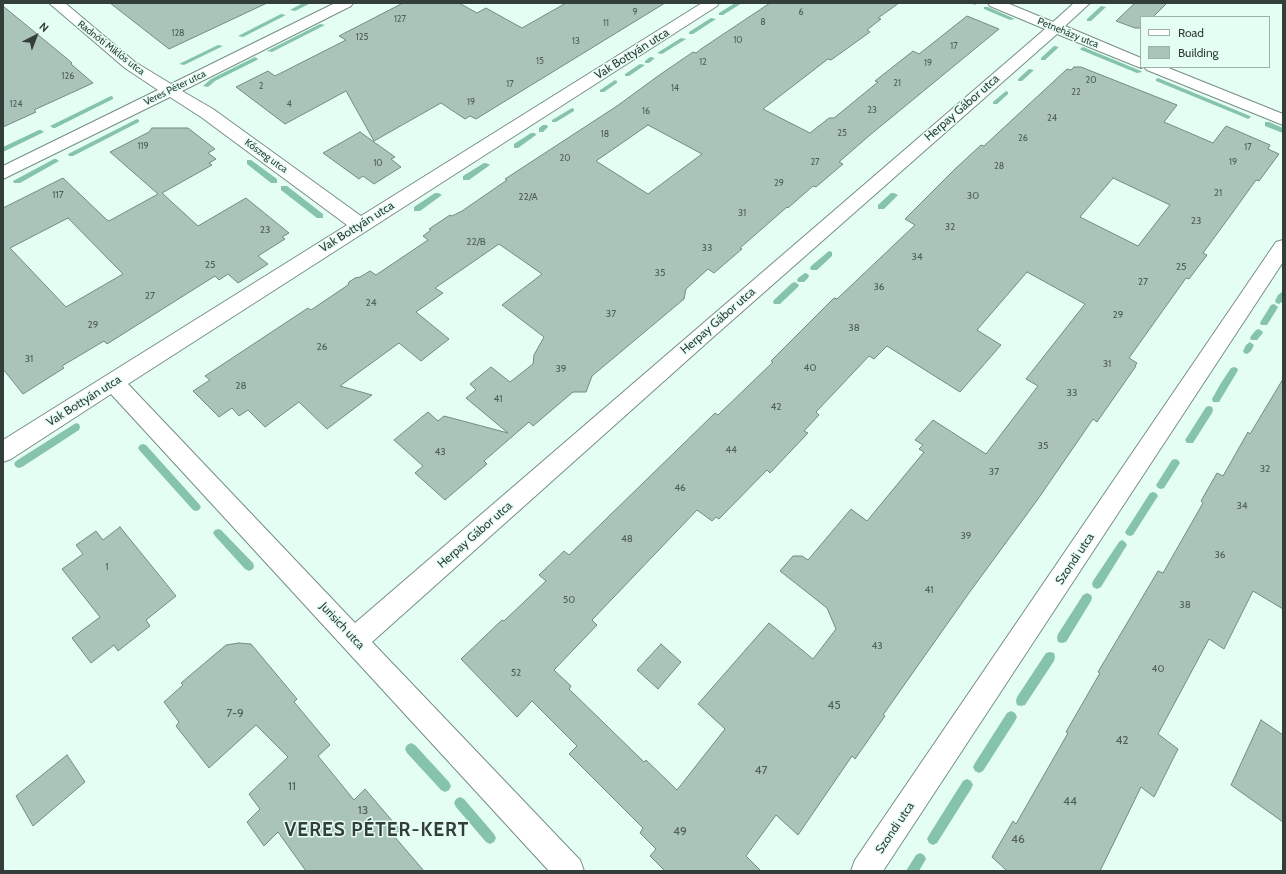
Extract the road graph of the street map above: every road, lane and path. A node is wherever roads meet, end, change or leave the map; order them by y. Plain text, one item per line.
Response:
1 (56, 3) edge
2 (346, 3) edge
3 (712, 3) edge
4 (995, 3) edge
5 (1083, 3) edge
6 (1055, 28) junction
7 (1140, 62) edge
8 (1154, 68) edge
9 (170, 90) junction
10 (1283, 120) edge
11 (3, 173) edge
12 (360, 225) junction
13 (1283, 247) edge
14 (114, 382) junction
15 (3, 452) edge
16 (355, 640) junction
17 (569, 871) edge
18 (866, 871) edge

1 - 9 street, Radnóti Miklós utca
2 - 9 street, Veres Péter utca
3 - 12 street, Vak Bottyán utca
4 - 6 street, Petneházy utca
5 - 6 street, Herpay Gábor utca
6 - 7 street, Petneházy utca
6 - 16 street, Herpay Gábor utca
8 - 10 street
9 - 11 street, Veres Péter utca
9 - 12 street, Kőszeg utca
12 - 14 street, Vak Bottyán utca
13 - 18 street, Szondi utca
14 - 15 street, Vak Bottyán utca
14 - 16 street, Jurisich utca
16 - 17 street, Jurisich utca

